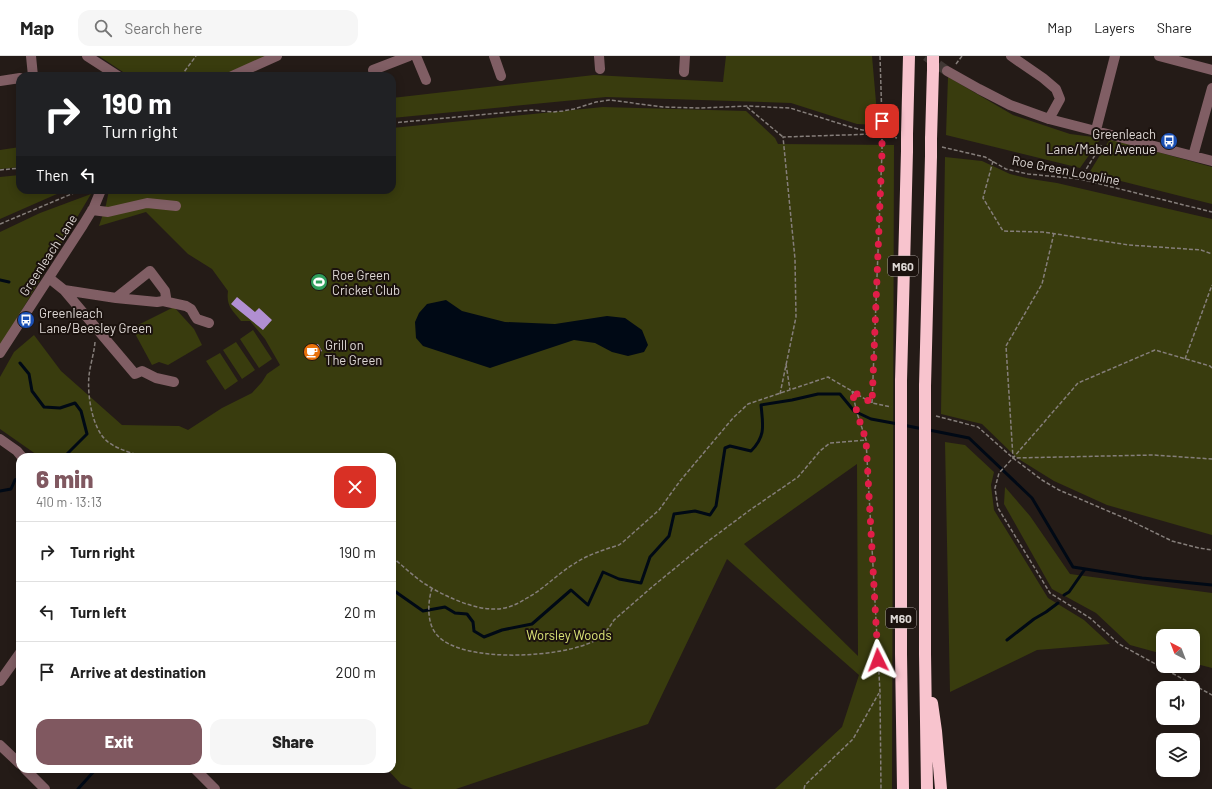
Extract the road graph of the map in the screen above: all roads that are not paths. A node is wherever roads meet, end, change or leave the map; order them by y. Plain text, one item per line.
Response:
1 (30, 56) edge
2 (87, 56) edge
3 (277, 56) edge
4 (409, 56) edge
5 (416, 56) edge
6 (494, 56) edge
7 (599, 56) edge
8 (685, 56) edge
9 (909, 56) edge
10 (933, 56) edge
11 (1011, 56) edge
12 (1115, 56) edge
13 (1159, 56) edge
14 (600, 69) dead end
15 (373, 70) dead end
16 (1212, 70) edge
17 (948, 71) tunnel mouth
18 (32, 72) edge
19 (112, 72) edge
20 (241, 72) edge
21 (684, 72) dead end
22 (500, 76) dead end
23 (16, 79) edge
24 (426, 80) dead end
25 (0, 81) edge
26 (1212, 88) edge
27 (1049, 119) junction
28 (1096, 130) junction
29 (1193, 156) junction
30 (1212, 161) edge
31 (99, 194) edge
32 (176, 206) dead end
33 (93, 209) junction
34 (50, 278) junction
35 (64, 290) junction
36 (116, 298) junction
37 (163, 301) junction
38 (209, 323) dead end
39 (0, 353) edge
40 (174, 382) dead end
41 (0, 439) edge
42 (19, 453) edge
43 (925, 654) junction
44 (16, 659) edge
45 (0, 681) edge
46 (0, 745) edge
47 (16, 760) edge
48 (29, 773) edge
49 (200, 773) edge
50 (44, 789) edge
51 (215, 789) edge
52 (903, 789) edge
53 (927, 789) edge
54 (942, 789) edge

1 - 18 street
2 - 19 street
3 - 20 street
4 - 15 street
5 - 24 street
6 - 22 street
7 - 14 street
8 - 21 street
9 - 52 highway, M60, bridge
10 - 43 highway, M60, bridge
11 - 27 street
12 - 28 street
13 - 16 street
17 - 27 street
23 - 25 street
26 - 29 street
27 - 28 street
28 - 29 street
29 - 30 street
31 - 33 street, Greenleach Lane
32 - 33 street
33 - 34 street, Greenleach Lane
34 - 35 street
34 - 39 street, Greenleach Lane
35 - 36 street
35 - 40 street
36 - 37 street
36 - 37 street
37 - 38 street
41 - 42 street
43 - 53 highway, M60
43 - 54 highway, M60
44 - 45 street
46 - 47 street
48 - 50 street
49 - 51 street

